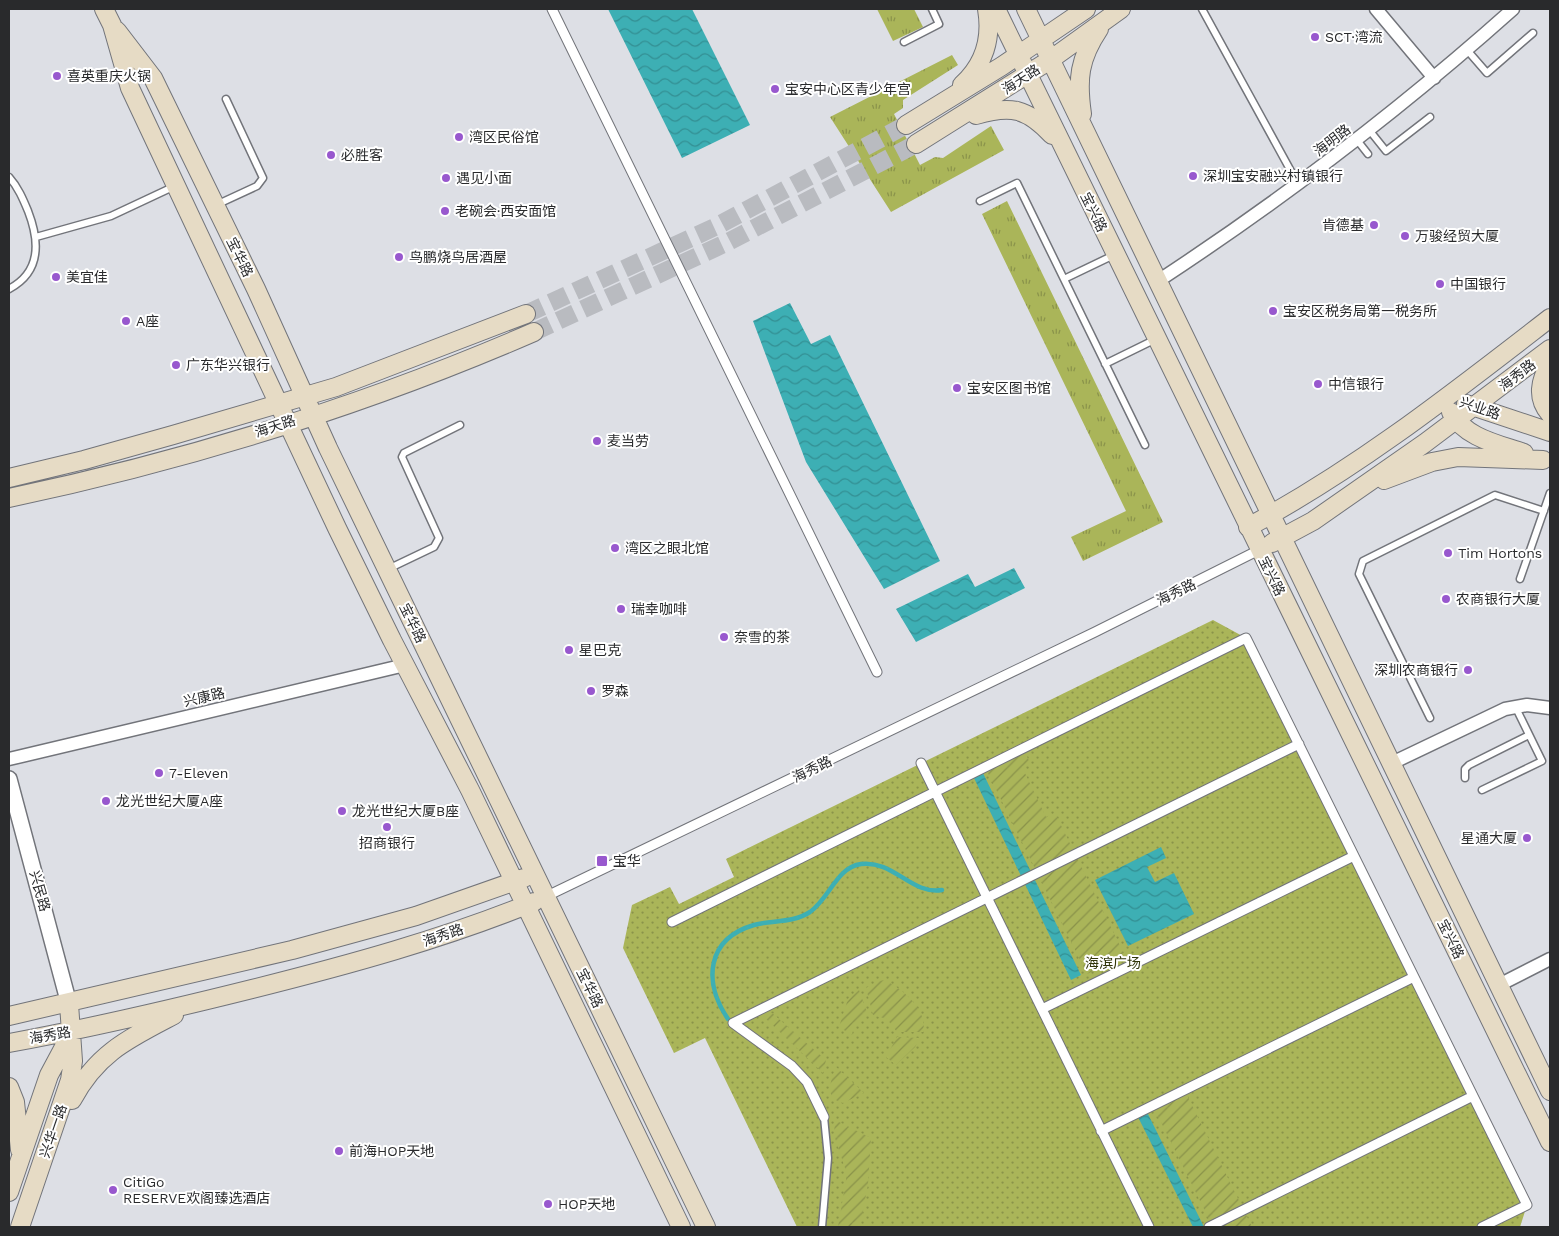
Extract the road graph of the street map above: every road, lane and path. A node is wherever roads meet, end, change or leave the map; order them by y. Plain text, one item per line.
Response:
1 (104, 9) edge
2 (552, 9) edge
3 (932, 9) edge
4 (987, 9) edge
5 (996, 9) edge
6 (1026, 9) edge
7 (1086, 9) edge
8 (1121, 9) edge
9 (1202, 9) edge
10 (1376, 9) edge
11 (1512, 9) edge
12 (1104, 22) junction
13 (112, 25) junction
14 (1533, 33) dead end
15 (1041, 40) junction
16 (904, 42) dead end
17 (1467, 50) junction
18 (1018, 55) junction
19 (1050, 60) junction
20 (1028, 74) junction
21 (1434, 78) junction
22 (226, 99) dead end
23 (946, 100) junction
24 (1430, 117) dead end
25 (958, 119) junction
26 (906, 125) tunnel mouth
27 (1370, 131) junction
28 (1085, 132) junction
29 (1357, 140) junction
30 (916, 144) tunnel mouth
31 (1062, 146) junction
32 (1368, 154) dead end
33 (9, 177) edge
34 (1298, 184) junction
35 (176, 186) junction
36 (980, 201) dead end
37 (215, 206) junction
38 (36, 237) junction
39 (1115, 254) junction
40 (1064, 279) junction
41 (1158, 281) junction
42 (9, 289) edge
43 (526, 314) tunnel mouth
44 (1550, 318) edge
45 (534, 332) tunnel mouth
46 (1156, 339) junction
47 (1550, 349) edge
48 (1105, 364) junction
49 (1550, 364) edge
50 (306, 396) junction
51 (1447, 397) junction
52 (280, 404) junction
53 (1474, 406) junction
54 (314, 414) junction
55 (1550, 414) edge
56 (1455, 420) junction
57 (289, 422) junction
58 (460, 425) dead end
59 (1550, 432) edge
60 (1145, 446) dead end
61 (1547, 462) edge
62 (9, 478) edge
63 (1550, 493) edge
64 (1351, 494) junction
65 (9, 498) edge
66 (1544, 511) junction
67 (1272, 515) junction
68 (1248, 527) junction
69 (1282, 538) junction
70 (1259, 550) junction
71 (387, 570) junction
72 (1520, 579) dead end
73 (405, 665) junction
74 (877, 672) dead end
75 (1515, 706) junction
76 (1550, 708) edge
77 (1430, 718) dead end
78 (1529, 735) junction
79 (1299, 744) junction
80 (9, 758) edge
81 (922, 763) dead end
82 (1392, 763) junction
83 (1465, 778) dead end
84 (9, 779) edge
85 (1482, 790) dead end
86 (935, 792) junction
87 (1354, 856) junction
88 (536, 874) junction
89 (514, 882) junction
90 (547, 896) junction
91 (987, 898) junction
92 (525, 906) junction
93 (672, 922) dead end
94 (283, 952) junction
95 (1550, 959) edge
96 (1414, 978) junction
97 (289, 980) junction
98 (1499, 985) junction
99 (70, 1004) junction
100 (194, 1004) junction
101 (1042, 1009) junction
102 (9, 1016) edge
103 (605, 1018) junction
104 (584, 1028) junction
105 (72, 1031) junction
106 (9, 1042) edge
107 (9, 1087) edge
108 (1550, 1091) edge
109 (1473, 1096) junction
110 (824, 1117) joint
111 (1101, 1131) junction
112 (1550, 1142) edge
113 (48, 1145) junction
114 (21, 1157) junction
115 (9, 1192) edge
116 (20, 1227) edge
117 (681, 1227) edge
118 (706, 1227) edge
119 (822, 1227) edge
120 (1149, 1227) edge
121 (1209, 1227) edge
122 (1482, 1227) edge

1 - 13 main road, 宝华路
2 - 74 street
3 - 16 lane
4 - 23 main road
5 - 18 main road, 宝兴路
6 - 15 main road, 宝兴路
7 - 15 main road, 海天路
8 - 12 main road, 海天路
9 - 34 lane
10 - 21 street
11 - 17 street, 海明路
12 - 19 main road, 海天路
12 - 28 main road
13 - 35 main road, 宝华路
13 - 37 main road, 宝华路
14 - 17 lane
15 - 18 main road, 海天路
15 - 19 main road, 宝兴路
17 - 21 street, 海明路
18 - 20 main road, 宝兴路
18 - 23 main road, 海天路
19 - 20 main road, 海天路
19 - 28 main road, 宝兴路
20 - 25 main road, 海天路
20 - 31 main road, 宝兴路
21 - 27 street, 海明路
22 - 37 lane
23 - 26 main road, 海天路
24 - 27 lane
25 - 30 main road, 海天路
25 - 31 main road
27 - 29 street, 海明路
28 - 41 main road, 宝兴路
29 - 32 lane
29 - 34 street, 海明路
31 - 39 main road, 宝兴路
33 - 38 lane
34 - 41 street, 海明路
35 - 38 lane
35 - 52 main road, 宝华路
36 - 40 lane
37 - 50 main road, 宝华路
38 - 42 lane
39 - 40 lane
39 - 46 main road, 宝兴路
40 - 48 lane
41 - 67 main road, 宝兴路
43 - 50 main road, 海天路
44 - 51 main road, 海秀路
45 - 54 main road, 海天路
46 - 48 lane
46 - 68 main road, 宝兴路
47 - 53 main road, 海秀路
48 - 60 lane
49 - 55 main road
50 - 52 main road, 海天路
50 - 54 main road, 宝华路
51 - 53 main road, 兴业路
51 - 56 main road, 兴业路
51 - 67 main road, 海秀路
52 - 57 main road, 宝华路
52 - 62 main road, 海天路
53 - 56 main road, 海秀路
53 - 59 main road, 兴业路
54 - 57 main road, 海天路
54 - 71 main road, 宝华路
56 - 61 main road, 兴业路
56 - 64 main road, 海秀路
57 - 65 main road, 海天路
57 - 73 main road, 宝华路
58 - 71 lane
61 - 64 main road
63 - 66 lane
64 - 69 main road, 海秀路
66 - 72 lane
66 - 77 lane
67 - 68 main road, 海秀路
67 - 69 main road, 宝兴路
68 - 70 main road, 宝兴路
69 - 70 main road, 海秀路
69 - 82 main road, 宝兴路
70 - 90 street, 海秀路
70 - 112 main road, 宝兴路
71 - 88 main road, 宝华路
73 - 80 street, 兴康路
73 - 89 main road, 宝华路
75 - 76 street
75 - 78 lane
75 - 82 street
78 - 83 lane
78 - 85 lane
79 - 86 street
79 - 87 street
79 - 91 street
81 - 86 street
82 - 98 main road, 宝兴路
84 - 99 street, 兴民路
86 - 91 street
86 - 93 street
87 - 96 street
87 - 101 street
88 - 89 main road, 海秀路
88 - 90 main road, 宝华路
89 - 92 main road, 宝华路
89 - 94 main road, 海秀路
90 - 92 main road, 海秀路
90 - 103 main road, 宝华路
91 - 101 street
91 - 110 street
92 - 97 main road, 海秀路
92 - 104 main road, 宝华路
94 - 97 main road
94 - 99 main road, 海秀路
95 - 98 street
96 - 109 street
96 - 111 street
97 - 100 main road, 海秀路
98 - 108 main road, 宝兴路
99 - 102 main road, 海秀路
99 - 105 main road, 兴华一路
100 - 105 main road, 海秀路
100 - 113 main road
101 - 111 street
103 - 104 main road
103 - 118 main road, 宝华路
104 - 117 main road, 宝华路
105 - 106 main road, 海秀路
105 - 113 main road, 兴华一路
105 - 114 main road, 兴华一路
107 - 114 main road
109 - 121 street
109 - 122 street
110 - 119 lane
111 - 120 street
113 - 116 main road, 兴华一路
114 - 115 main road, 兴华一路

